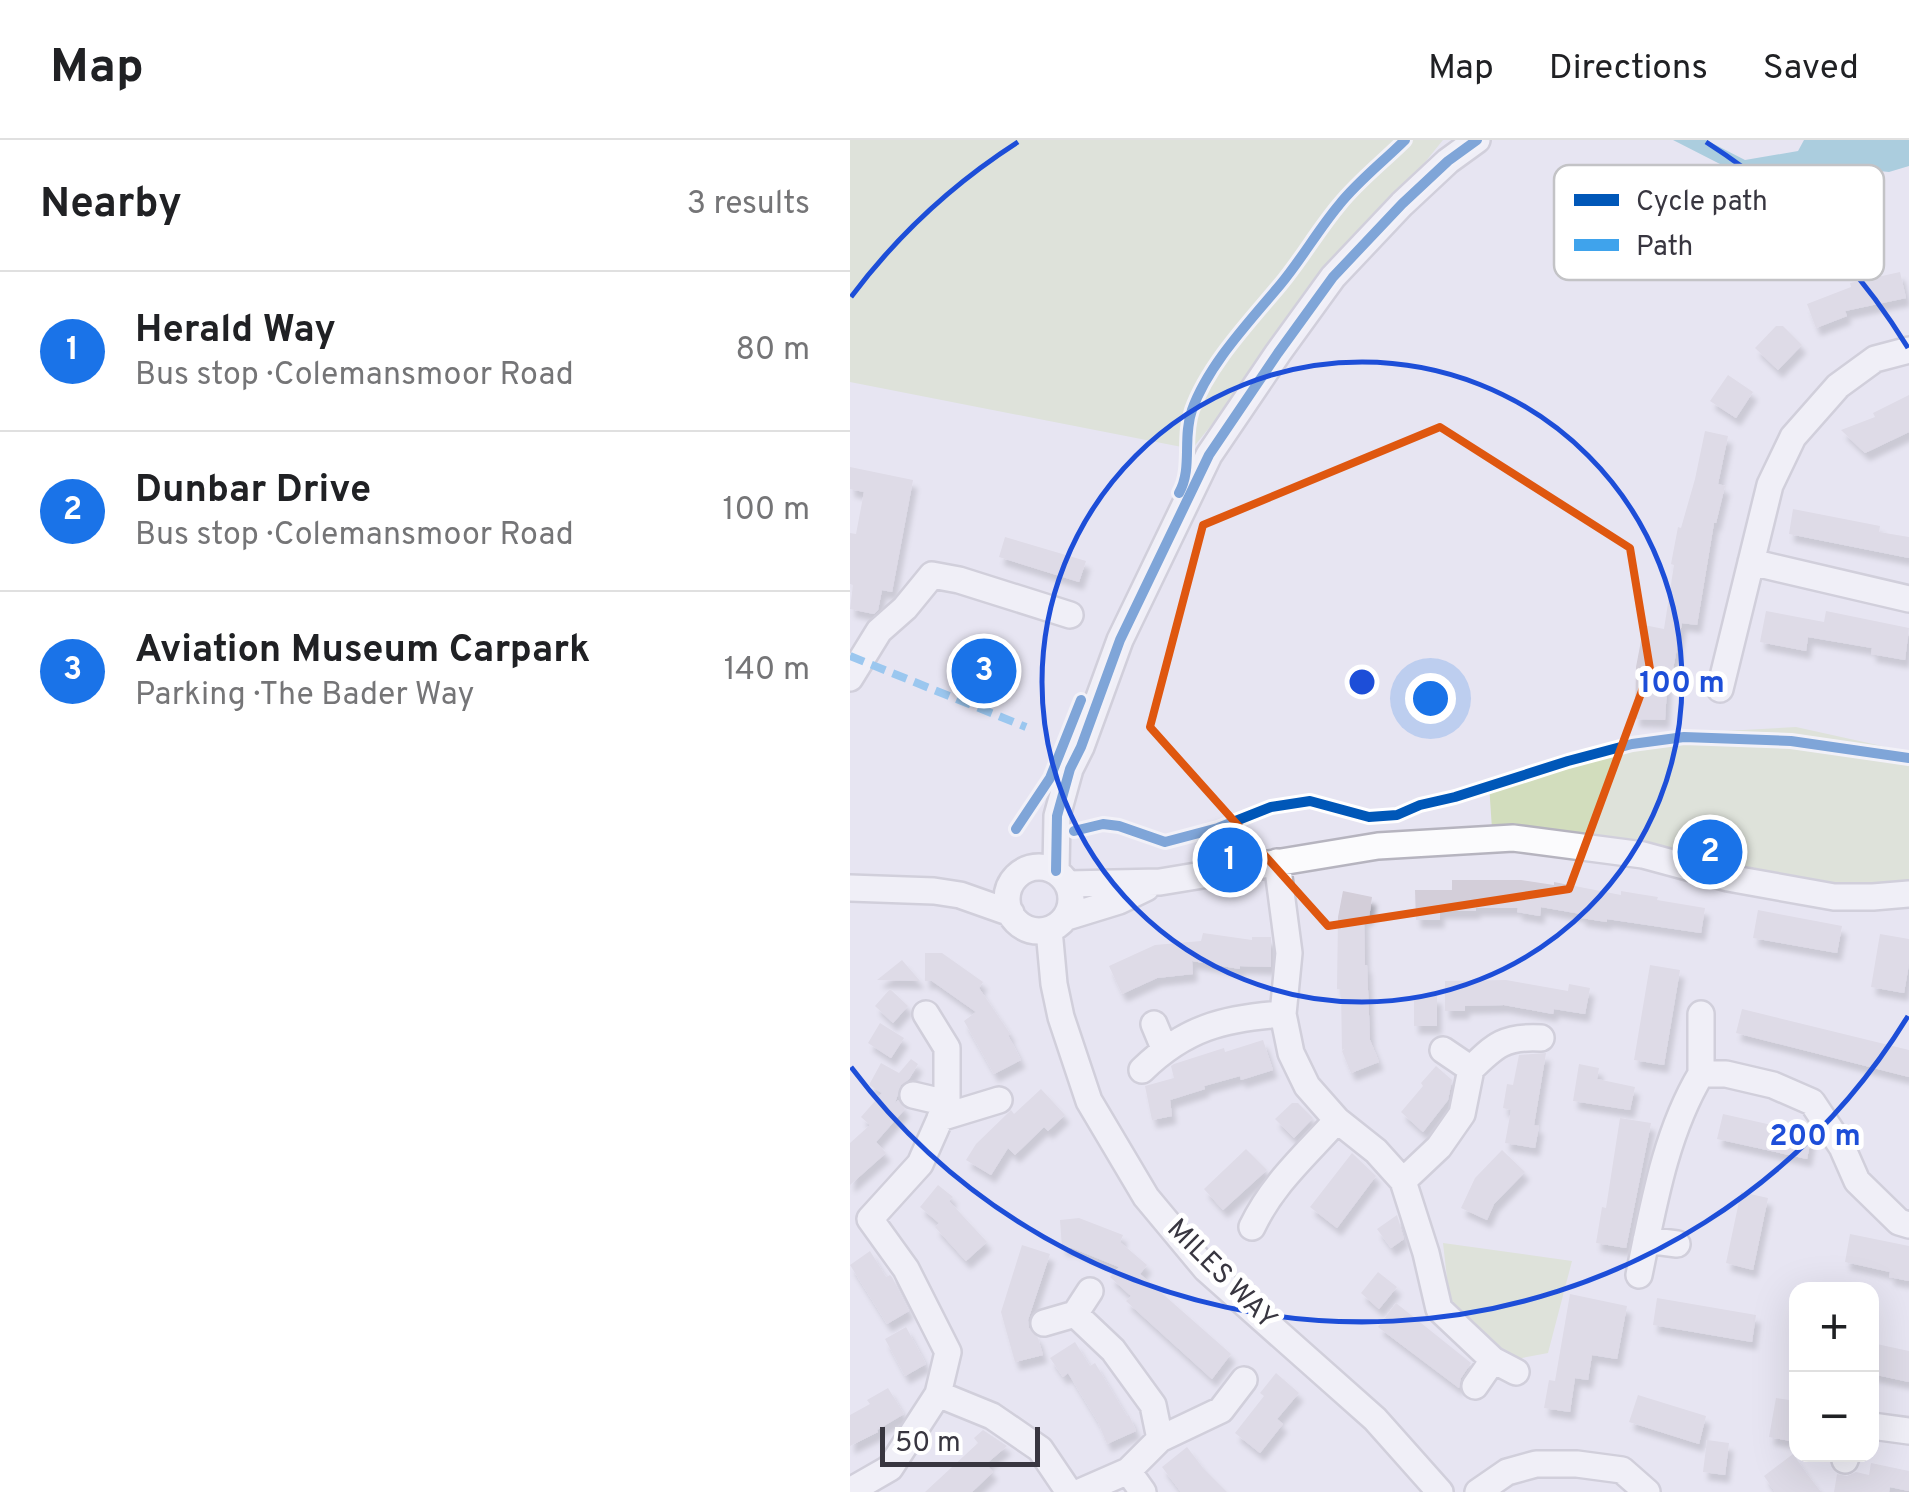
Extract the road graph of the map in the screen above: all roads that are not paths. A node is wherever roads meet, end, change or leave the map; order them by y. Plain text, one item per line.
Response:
1 (1477, 140) edge
2 (1909, 350) edge
3 (1751, 562) junction
4 (1909, 599) edge
5 (1070, 616) dead end
6 (850, 678) edge
7 (1720, 689) dead end
8 (1062, 792) junction
9 (1277, 862) junction
10 (1021, 874) junction
11 (1062, 878) junction
12 (1160, 882) junction
13 (850, 888) edge
14 (934, 891) junction
15 (1909, 894) edge
16 (1016, 919) junction
17 (1058, 924) junction
18 (926, 1014) dead end
19 (1283, 1014) junction
20 (1702, 1014) dead end
21 (1061, 1017) junction
22 (1154, 1024) dead end
23 (1541, 1038) dead end
24 (1164, 1048) junction
25 (1443, 1050) dead end
26 (1470, 1069) junction
27 (1142, 1070) dead end
28 (1701, 1074) junction
29 (914, 1095) dead end
30 (999, 1100) dead end
31 (944, 1111) junction
32 (1337, 1120) junction
33 (1403, 1180) junction
34 (860, 1225) edge
35 (1909, 1225) edge
36 (1252, 1227) dead end
37 (1646, 1240) junction
38 (1677, 1244) dead end
39 (1639, 1275) dead end
40 (1090, 1291) dead end
41 (1075, 1314) junction
42 (1044, 1323) dead end
43 (1244, 1380) dead end
44 (1475, 1386) dead end
45 (938, 1394) junction
46 (1879, 1427) edge
47 (1909, 1431) edge
48 (1160, 1438) junction
49 (1135, 1481) edge
50 (850, 1491) edge
51 (1069, 1492) edge
52 (1080, 1492) edge
53 (1440, 1492) edge
54 (1478, 1492) edge
55 (1648, 1492) edge

1 - 8 street
2 - 3 street
3 - 4 street
3 - 7 street
5 - 6 street
8 - 10 street
8 - 11 street
9 - 12 street
9 - 15 street
9 - 19 street
10 - 11 street
10 - 14 street
10 - 16 street
11 - 12 street
11 - 17 street
12 - 17 street
13 - 14 street
14 - 16 street
16 - 17 street
16 - 21 street, MILES WAY
17 - 21 street, MILES WAY
18 - 31 street
19 - 24 street
19 - 32 street
20 - 28 street
21 - 53 street, MILES WAY
22 - 24 street
23 - 26 street
24 - 27 street
25 - 26 street
26 - 33 street
28 - 35 street
28 - 37 street
29 - 31 street
30 - 31 street
31 - 34 street
32 - 33 street
32 - 36 street
33 - 44 street
34 - 45 street
37 - 38 street
37 - 39 street
40 - 41 street
41 - 42 street
41 - 48 street
43 - 48 street
45 - 50 street
45 - 51 street
46 - 47 street
48 - 49 street
49 - 52 street
54 - 55 street

